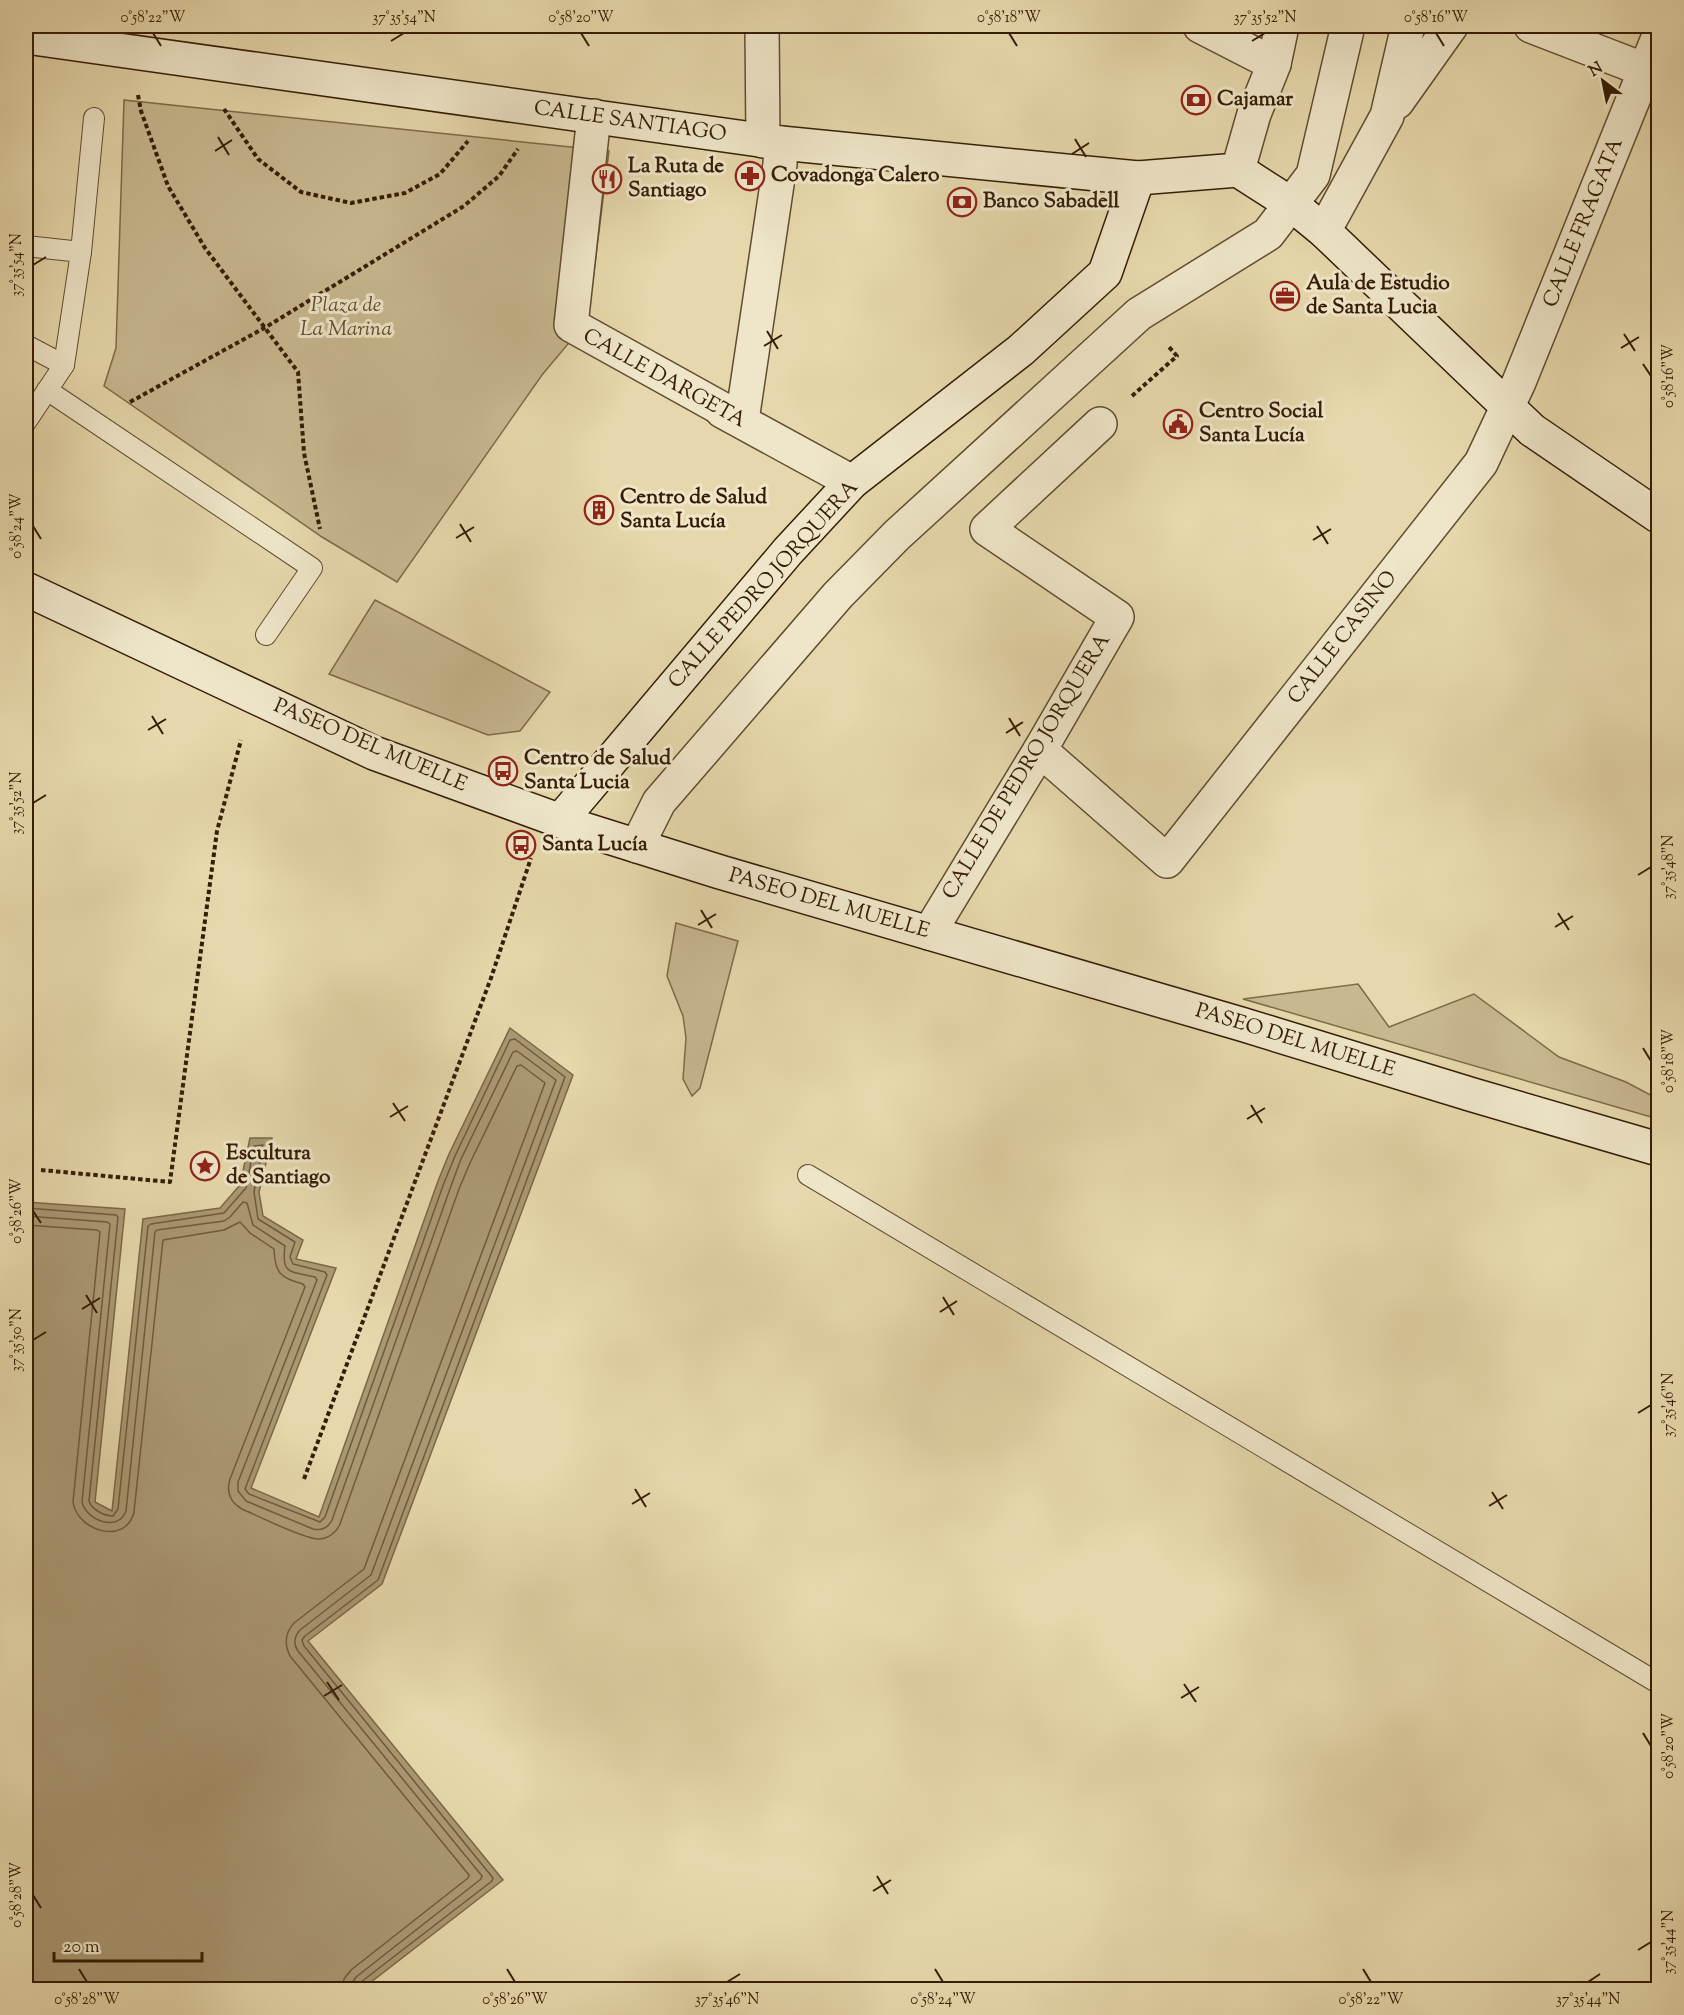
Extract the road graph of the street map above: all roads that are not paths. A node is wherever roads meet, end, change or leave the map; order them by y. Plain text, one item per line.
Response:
1 (762, 26) edge
2 (1200, 26) edge
3 (1282, 26) edge
4 (1348, 26) edge
5 (1408, 26) edge
6 (1451, 26) edge
7 (1531, 26) edge
8 (26, 37) edge
9 (1659, 38) edge
10 (1274, 64) junction
11 (1647, 90) edge
12 (594, 116) junction
13 (1387, 116) junction
14 (94, 118) dead end
15 (772, 142) junction
16 (1238, 170) junction
17 (1138, 178) junction
18 (1292, 204) junction
19 (1324, 231) junction
20 (26, 246) edge
21 (81, 252) junction
22 (26, 345) edge
23 (64, 365) junction
24 (47, 390) junction
25 (1506, 406) junction
26 (26, 422) edge
27 (1100, 424) road end
28 (852, 482) junction
29 (1659, 516) edge
30 (26, 589) edge
31 (266, 635) dead end
32 (1040, 750) junction
33 (560, 821) junction
34 (637, 846) junction
35 (929, 933) junction
36 (1659, 1149) edge
37 (808, 1174) dead end
38 (1659, 1683) edge

1 - 15 street
2 - 10 street
3 - 10 street
4 - 18 street
5 - 13 street
6 - 13 street
7 - 11 street
8 - 12 street, CALLE SANTIAGO
9 - 11 street, CALLE FRAGATA
10 - 16 street
11 - 25 street, CALLE FRAGATA
12 - 15 street, CALLE SANTIAGO
12 - 15 street
12 - 28 street, CALLE DARGETA
13 - 19 street
14 - 21 lane
15 - 17 street, CALLE SANTIAGO
16 - 17 street, CALLE SANTIAGO
16 - 18 street
17 - 28 street, CALLE PEDRO JORQUERA
18 - 19 street
18 - 34 street
19 - 25 street
20 - 21 lane
21 - 23 lane
22 - 23 lane
23 - 24 lane
24 - 26 lane
24 - 31 lane
25 - 29 street
25 - 32 street, CALLE CASINO
27 - 32 street, CALLE DE PEDRO JORQUERA
28 - 33 street, CALLE PEDRO JORQUERA
30 - 33 street, PASEO DEL MUELLE
32 - 35 street, CALLE DE PEDRO JORQUERA
33 - 34 street, PASEO DEL MUELLE
34 - 35 street, PASEO DEL MUELLE
35 - 36 street, PASEO DEL MUELLE
37 - 38 lane

